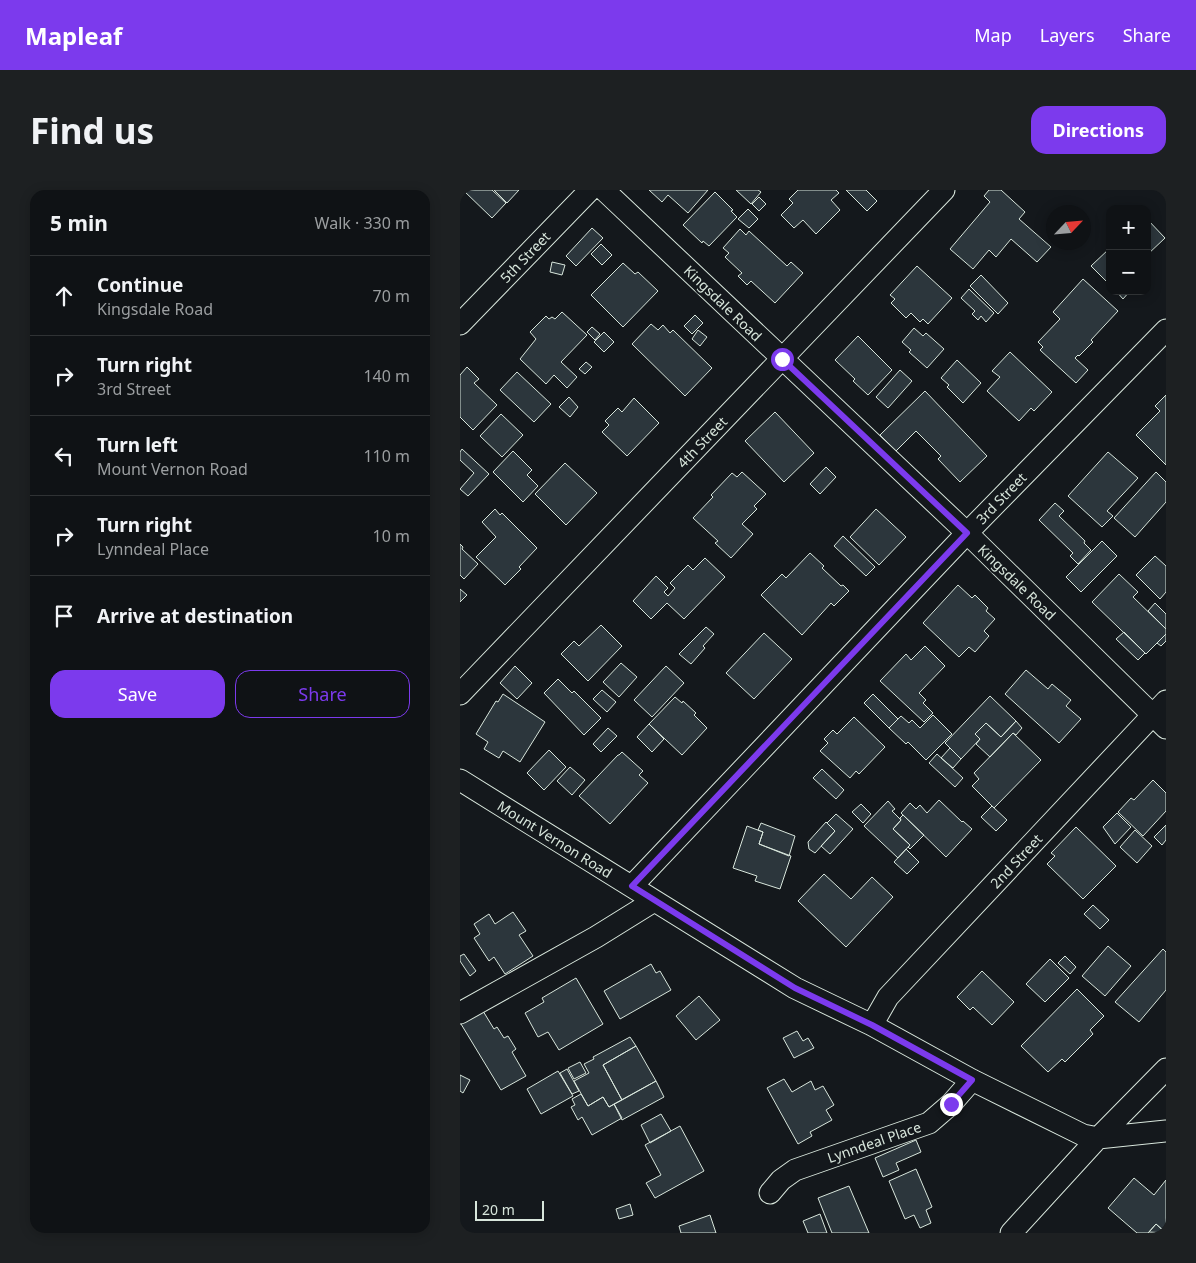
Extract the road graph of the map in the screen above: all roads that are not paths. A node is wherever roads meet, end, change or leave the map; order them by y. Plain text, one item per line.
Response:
1 (590, 190) edge
2 (604, 190) edge
3 (944, 190) edge
4 (460, 324) edge
5 (1166, 330) edge
6 (782, 359) junction
7 (967, 533) junction
8 (460, 694) edge
9 (1162, 715) edge
10 (460, 780) edge
11 (632, 886) junction
12 (654, 901) junction
13 (460, 1013) edge
14 (872, 1025) junction
15 (1166, 1069) edge
16 (972, 1080) junction
17 (1166, 1131) edge
18 (1098, 1138) junction
19 (770, 1194) dead end
20 (1011, 1233) edge

1 - 4 street, 5th Street
2 - 6 street, Kingsdale Road
3 - 6 street, 4th Street
5 - 7 street, 3rd Street
6 - 7 street, Kingsdale Road
6 - 8 street, 4th Street
7 - 9 street, Kingsdale Road
7 - 11 street, 3rd Street
9 - 14 street, 2nd Street
10 - 11 street, Mount Vernon Road
11 - 12 street, Mount Vernon Road
12 - 13 street
12 - 14 street, Mount Vernon Road
14 - 16 street, Mount Vernon Road
15 - 18 street
16 - 18 street, Mount Vernon Road
16 - 19 street, Lynndeal Place
17 - 18 street
18 - 20 street

